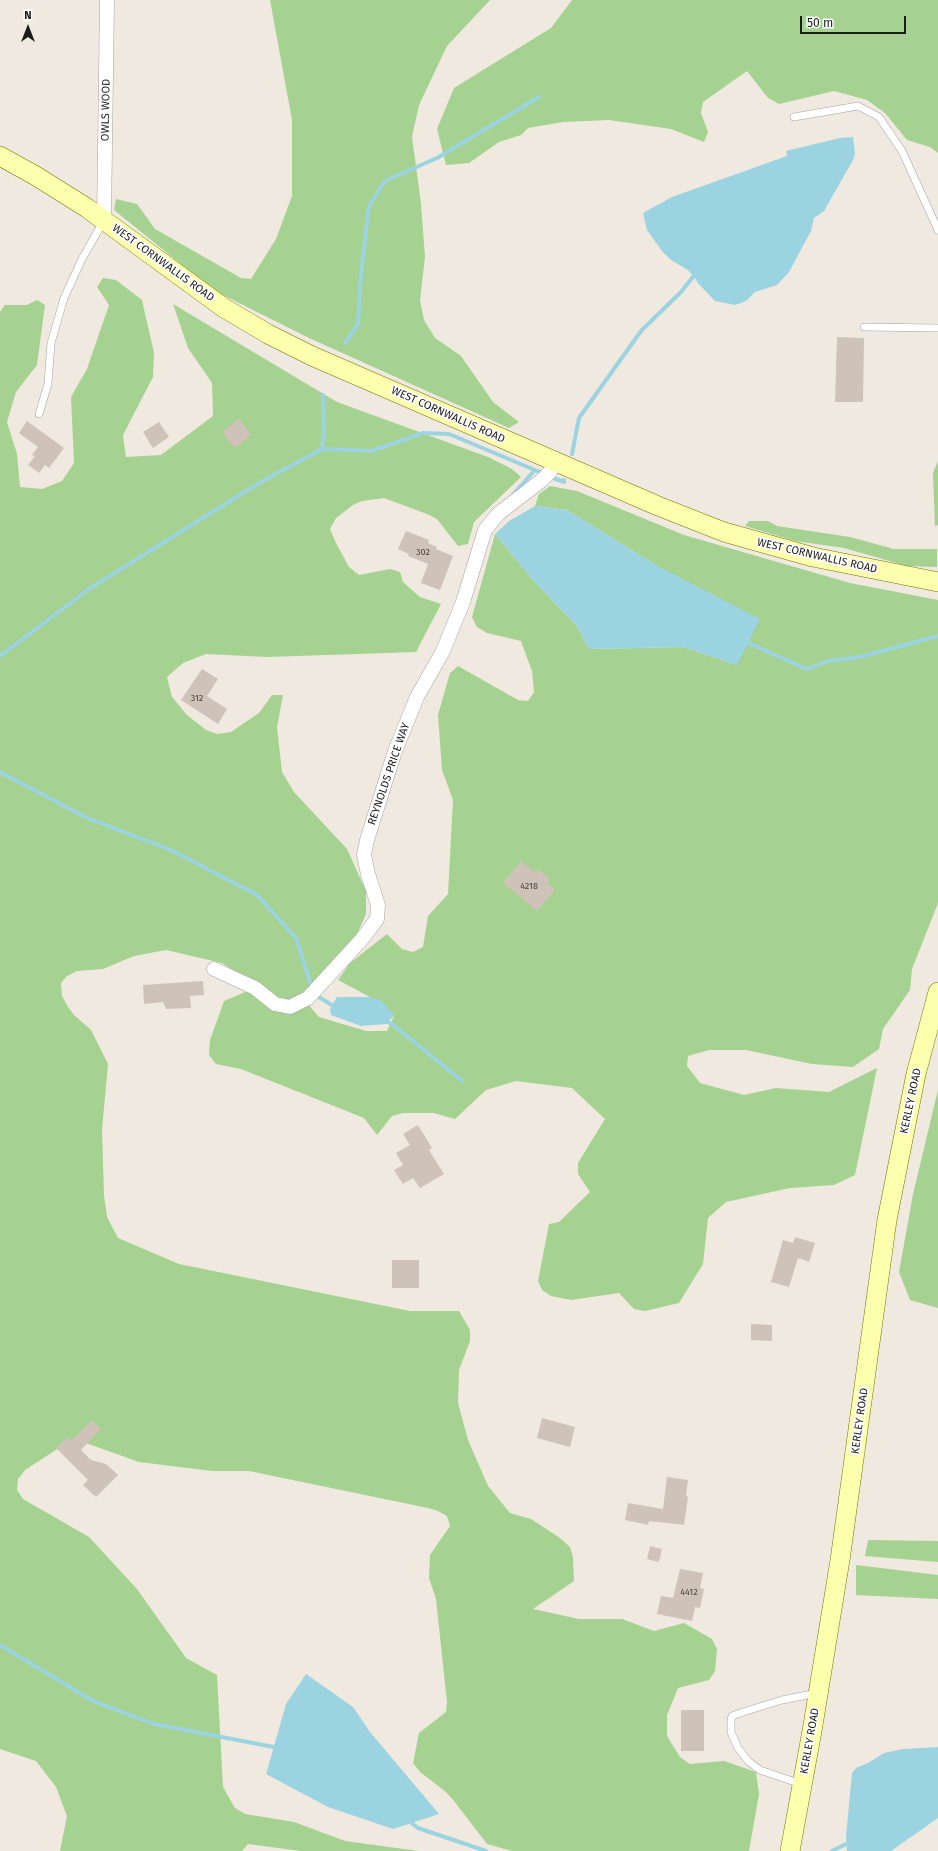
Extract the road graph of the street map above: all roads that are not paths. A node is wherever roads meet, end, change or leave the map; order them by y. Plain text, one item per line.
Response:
1 (107, 0) edge
2 (794, 117) dead end
3 (0, 156) edge
4 (104, 220) junction
5 (938, 230) edge
6 (864, 327) dead end
7 (938, 328) edge
8 (39, 414) dead end
9 (556, 462) junction
10 (938, 582) edge
11 (214, 969) dead end
12 (938, 992) edge
13 (819, 1692) junction
14 (802, 1785) junction
15 (790, 1851) edge

1 - 4 street, OWLS WOOD
2 - 5 lane
3 - 4 street, WEST CORNWALLIS ROAD
4 - 8 lane
4 - 9 street, WEST CORNWALLIS ROAD
6 - 7 lane
9 - 10 street, WEST CORNWALLIS ROAD
9 - 11 street, REYNOLDS PRICE WAY
12 - 13 street, KERLEY ROAD
13 - 14 street, KERLEY ROAD
13 - 14 lane
14 - 15 street, KERLEY ROAD

